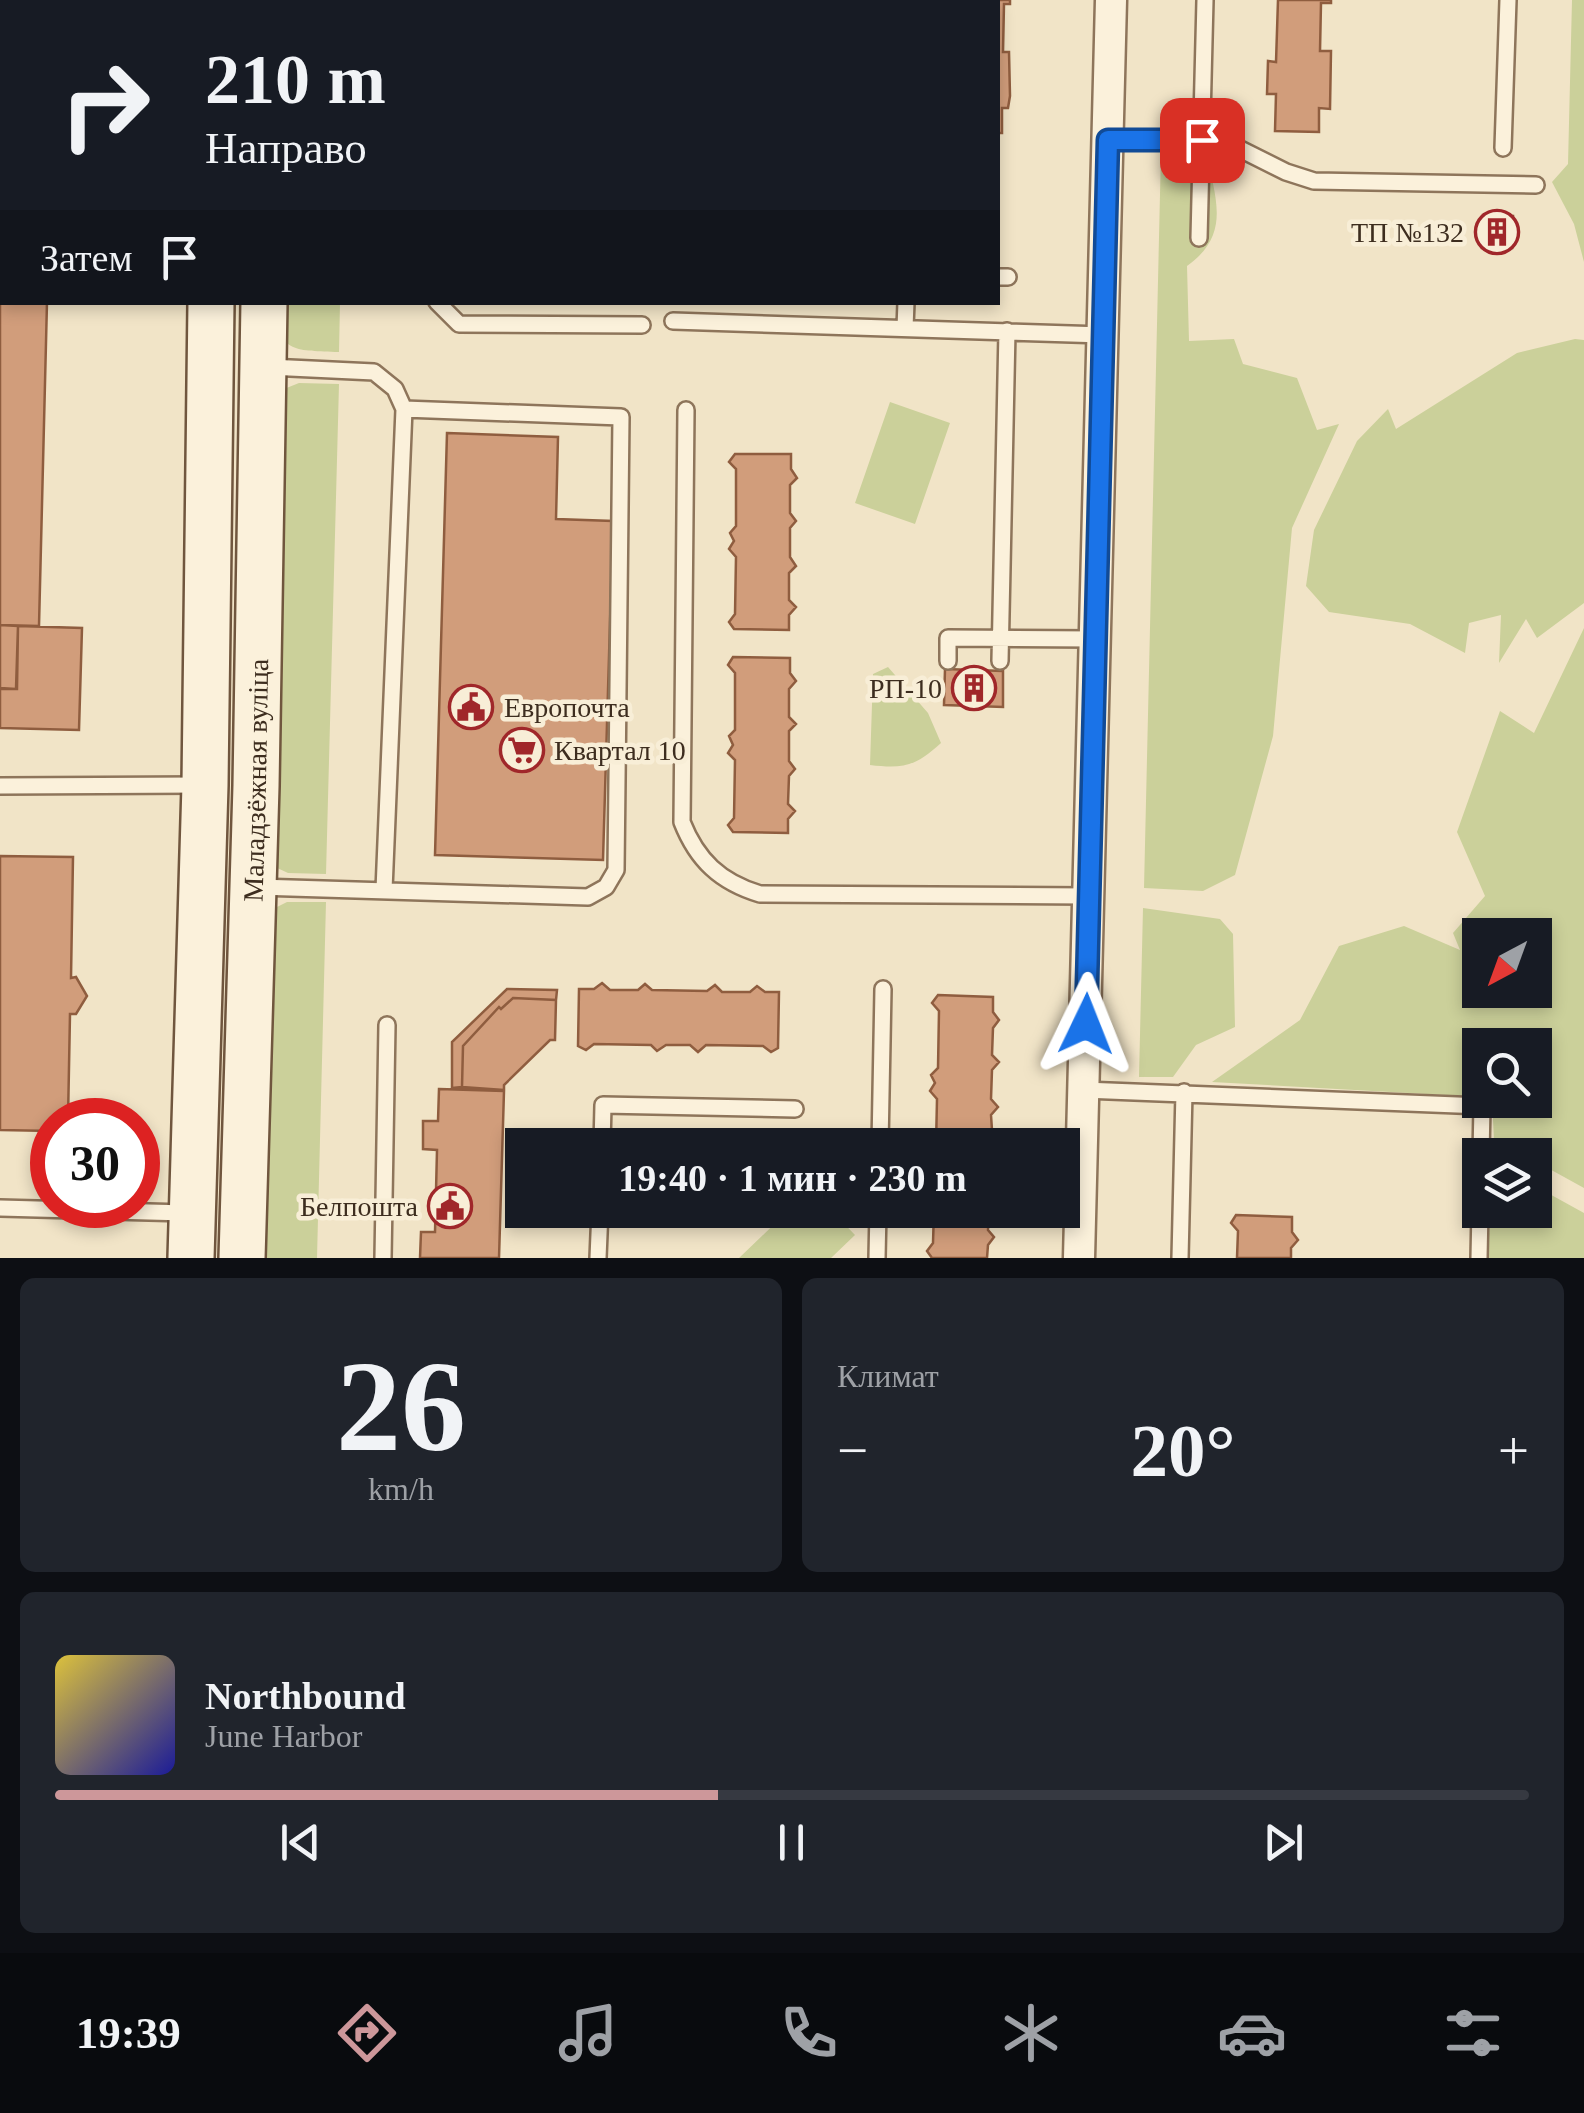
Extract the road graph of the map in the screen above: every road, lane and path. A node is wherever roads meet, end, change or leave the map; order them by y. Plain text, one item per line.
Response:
1 (1111, 0) edge
2 (1206, 0) edge
3 (1508, 0) edge
4 (1108, 140) junction
5 (1202, 140) junction
6 (1504, 148) dead end
7 (1536, 185) dead end
8 (1199, 238) dead end
9 (212, 305) edge
10 (264, 305) edge
11 (440, 305) edge
12 (906, 305) edge
13 (673, 321) dead end
14 (642, 324) dead end
15 (905, 328) junction
16 (1006, 332) junction
17 (1103, 335) junction
18 (264, 367) junction
19 (404, 409) junction
20 (686, 410) dead end
21 (1000, 638) junction
22 (1094, 639) junction
23 (948, 660) dead end
24 (1000, 660) dead end
25 (0, 786) edge
26 (204, 786) junction
27 (256, 786) junction
28 (254, 886) junction
29 (384, 890) junction
30 (1087, 896) junction
31 (883, 989) dead end
32 (388, 1025) dead end
33 (1084, 1090) junction
34 (1184, 1092) junction
35 (795, 1109) dead end
36 (603, 1128) edge
37 (880, 1128) edge
38 (1481, 1138) edge
39 (0, 1208) edge
40 (192, 1213) junction
41 (244, 1213) junction
42 (599, 1228) edge
43 (878, 1228) edge
44 (1480, 1228) edge
45 (192, 1258) edge
46 (242, 1258) edge
47 (383, 1258) edge
48 (598, 1258) edge
49 (878, 1258) edge
50 (1079, 1258) edge
51 (1180, 1258) edge
52 (1479, 1258) edge

1 - 4 street
2 - 5 lane
3 - 6 lane
4 - 5 lane
4 - 17 street
5 - 7 lane
5 - 8 lane
9 - 26 main road, Маладзёжная вуліца
10 - 18 main road, Маладзёжная вуліца
11 - 14 lane
12 - 15 lane
13 - 15 lane
15 - 16 lane
16 - 17 lane
16 - 21 lane
17 - 22 street
18 - 19 lane
18 - 27 main road, Маладзёжная вуліца
19 - 29 lane
19 - 29 lane
20 - 30 lane
21 - 22 lane
21 - 23 lane
21 - 24 lane
22 - 30 street
25 - 26 lane
26 - 27 main road
26 - 40 main road, Маладзёжная вуліца
27 - 28 main road, Маладзёжная вуліца
28 - 29 lane
28 - 41 main road, Маладзёжная вуліца
30 - 33 street
31 - 37 lane
32 - 47 lane
33 - 34 lane
33 - 50 street
34 - 38 lane
34 - 51 lane
35 - 36 lane
39 - 40 lane
40 - 41 main road
40 - 45 main road, Маладзёжная вуліца
41 - 46 main road, Маладзёжная вуліца
42 - 48 lane
43 - 49 lane
44 - 52 lane

